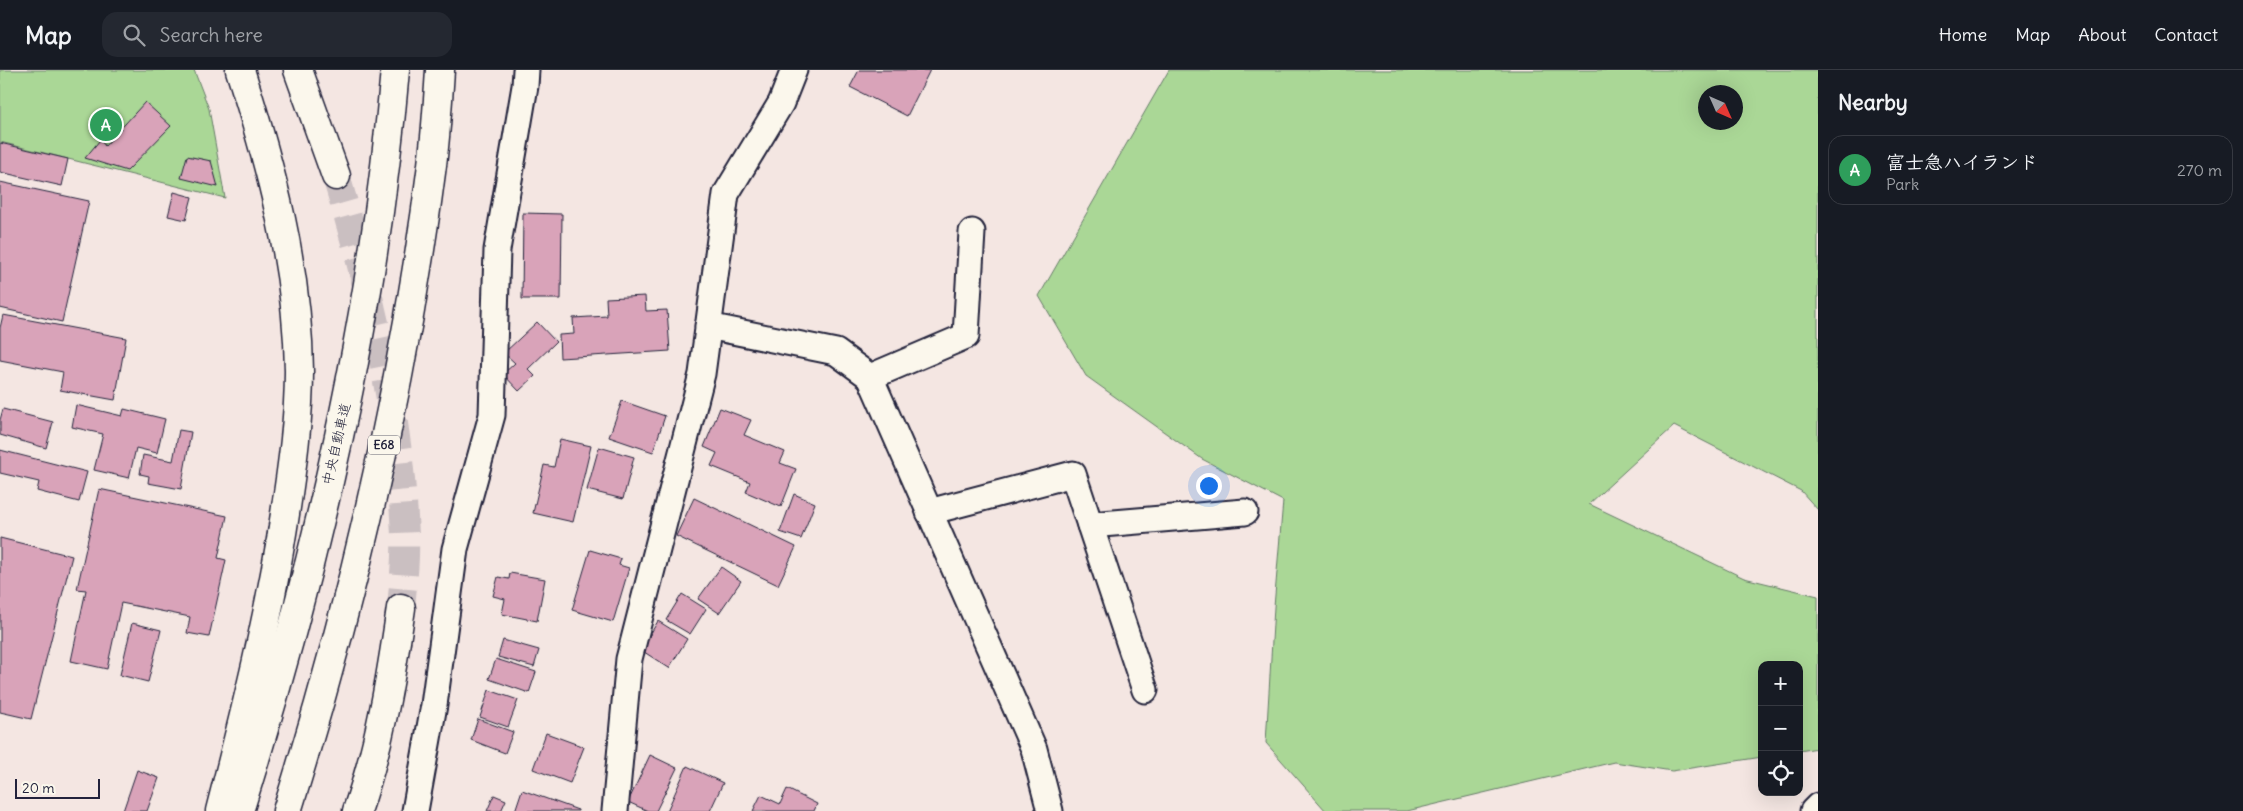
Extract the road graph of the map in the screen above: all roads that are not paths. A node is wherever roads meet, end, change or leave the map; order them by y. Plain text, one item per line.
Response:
1 (240, 70) edge
2 (298, 70) edge
3 (396, 70) edge
4 (440, 70) edge
5 (526, 70) edge
6 (794, 70) edge
7 (336, 176) tunnel mouth
8 (972, 232) dead end
9 (708, 326) junction
10 (870, 377) junction
11 (929, 512) junction
12 (1245, 512) dead end
13 (1090, 525) junction
14 (402, 608) tunnel mouth
15 (1145, 690) dead end
16 (1818, 806) edge
17 (220, 811) edge
18 (239, 811) edge
19 (288, 811) edge
20 (357, 811) edge
21 (415, 811) edge
22 (615, 811) edge
23 (1050, 811) edge
24 (1813, 811) edge

1 - 17 highway
2 - 7 highway
3 - 18 highway, 中央自動車道
4 - 19 highway, E68
5 - 21 street
6 - 9 street
8 - 10 street
9 - 10 street
9 - 22 street
10 - 11 street
11 - 13 street
11 - 23 street
12 - 13 street
13 - 15 street
14 - 20 highway
16 - 24 street

